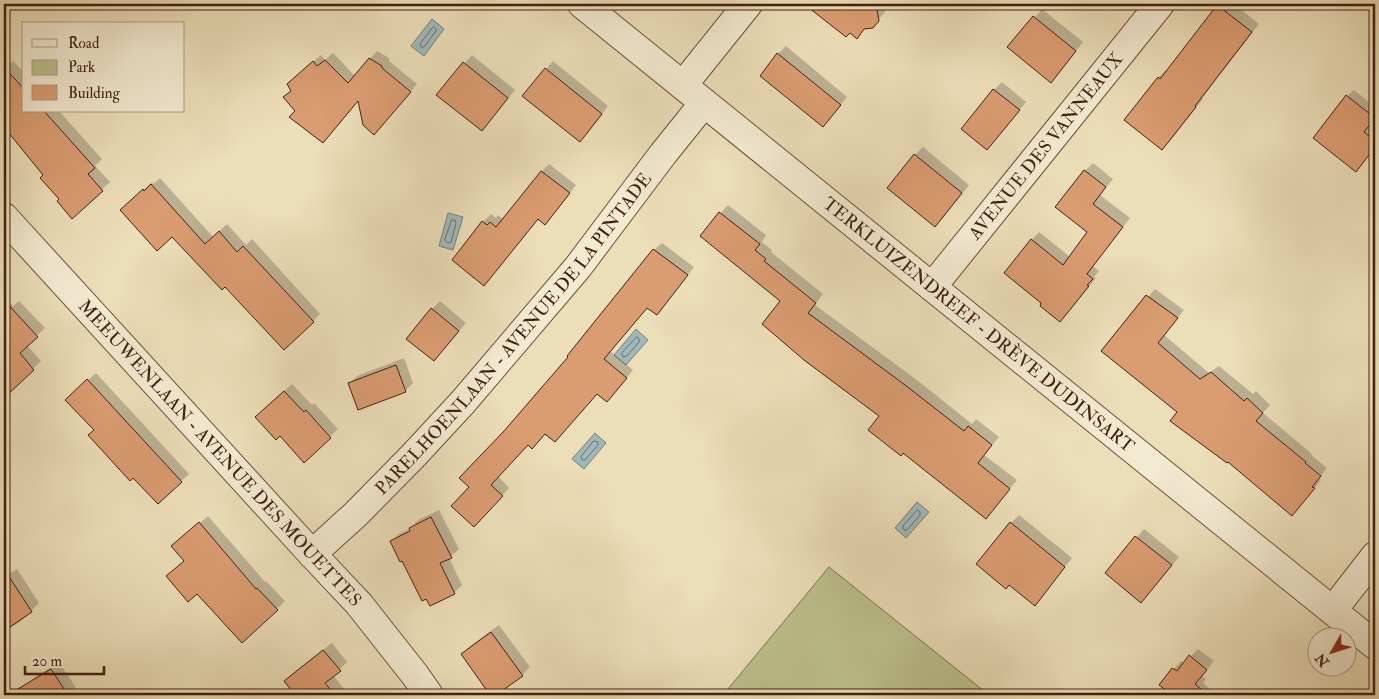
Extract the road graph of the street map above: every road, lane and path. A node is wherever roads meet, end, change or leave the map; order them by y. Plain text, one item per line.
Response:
1 (582, 4) edge
2 (748, 4) edge
3 (1160, 4) edge
4 (683, 85) junction
5 (704, 103) junction
6 (4, 217) edge
7 (932, 287) junction
8 (312, 554) junction
9 (1375, 556) edge
10 (1333, 610) junction
11 (1375, 644) edge
12 (428, 695) edge

1 - 4 street, TERKLUIZENDREEF - DRÈVE DUDINSART
2 - 4 street
3 - 7 street, AVENUE DES VANNEAUX
4 - 5 street, TERKLUIZENDREEF - DRÈVE DUDINSART
5 - 7 street, TERKLUIZENDREEF - DRÈVE DUDINSART
5 - 8 street, PARELHOENLAAN - AVENUE DE LA PINTADE
6 - 8 street, MEEUWENLAAN - AVENUE DES MOUETTES
7 - 10 street, TERKLUIZENDREEF - DRÈVE DUDINSART
8 - 12 street, MEEUWENLAAN - AVENUE DES MOUETTES
9 - 10 street
10 - 11 street, TERKLUIZENDREEF - DRÈVE DUDINSART

